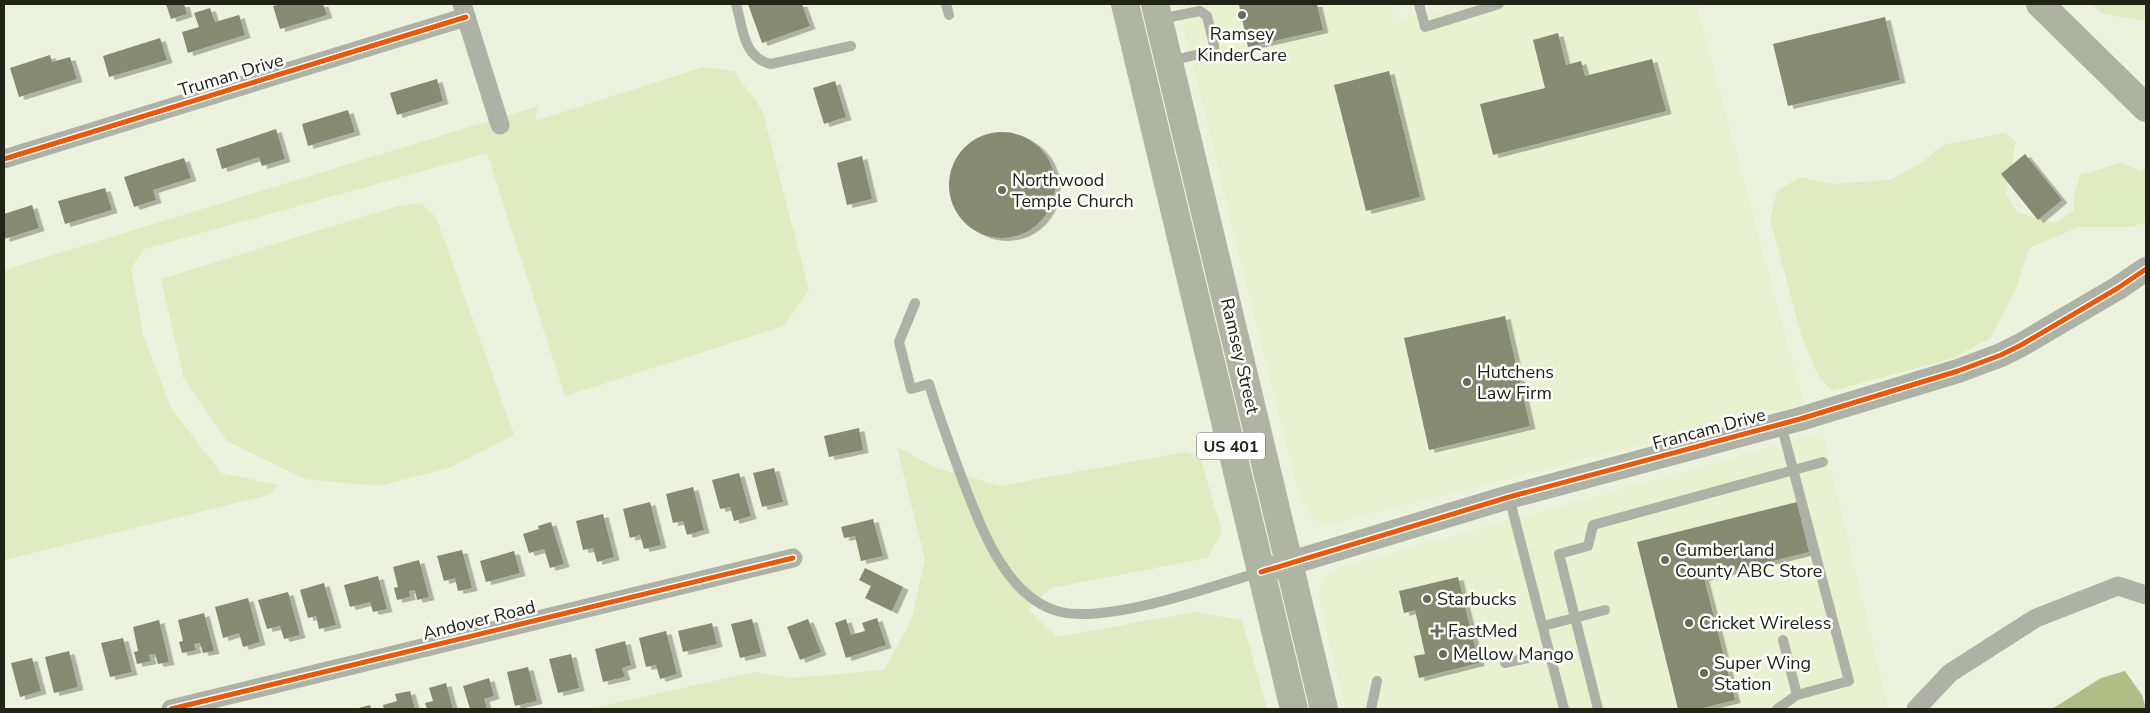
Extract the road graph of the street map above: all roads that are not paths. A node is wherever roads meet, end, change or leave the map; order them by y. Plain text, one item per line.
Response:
1 (736, 4) edge
2 (946, 4) edge
3 (1125, 4) edge
4 (1419, 4) edge
5 (1500, 4) edge
6 (2040, 4) edge
7 (464, 10) edge
8 (1157, 12) edge
9 (949, 15) dead end
10 (851, 46) dead end
11 (1169, 62) junction
12 (2146, 108) edge
13 (500, 125) dead end
14 (4, 159) edge
15 (2146, 269) edge
16 (915, 303) dead end
17 (1781, 424) junction
18 (1823, 462) dead end
19 (1793, 470) junction
20 (1509, 497) junction
21 (793, 558) dead end
22 (1289, 562) junction
23 (1261, 572) junction
24 (2146, 595) edge
25 (1605, 610) dead end
26 (1575, 619) junction
27 (1543, 626) junction
28 (1783, 640) dead end
29 (1550, 653) junction
30 (1505, 664) dead end
31 (1377, 681) dead end
32 (1797, 695) junction
33 (171, 709) edge
34 (1294, 709) edge
35 (1324, 709) edge
36 (1371, 709) edge
37 (1564, 709) edge
38 (1598, 709) edge
39 (1777, 709) edge
40 (1916, 709) edge

1 - 10 lane
2 - 9 lane
3 - 23 main road, Ramsey Street / US 401
4 - 5 lane
6 - 12 main road
7 - 13 street
7 - 14 street, Truman Drive
8 - 11 main road, Ramsey Street / US 401
8 - 11 lane
11 - 22 main road, Ramsey Street / US 401
15 - 17 street, Francam Drive
16 - 23 lane
17 - 19 lane
17 - 20 street, Francam Drive
18 - 19 lane
19 - 26 lane
19 - 32 lane
20 - 22 street, Francam Drive
20 - 27 lane
21 - 33 street, Andover Road
22 - 23 street, Francam Drive
22 - 35 main road, Ramsey Street / US 401
23 - 34 main road, Ramsey Street / US 401
24 - 40 street
25 - 26 lane
26 - 27 lane
26 - 38 lane
27 - 29 lane
28 - 32 lane
29 - 30 lane
29 - 37 lane
31 - 36 lane
32 - 39 lane

